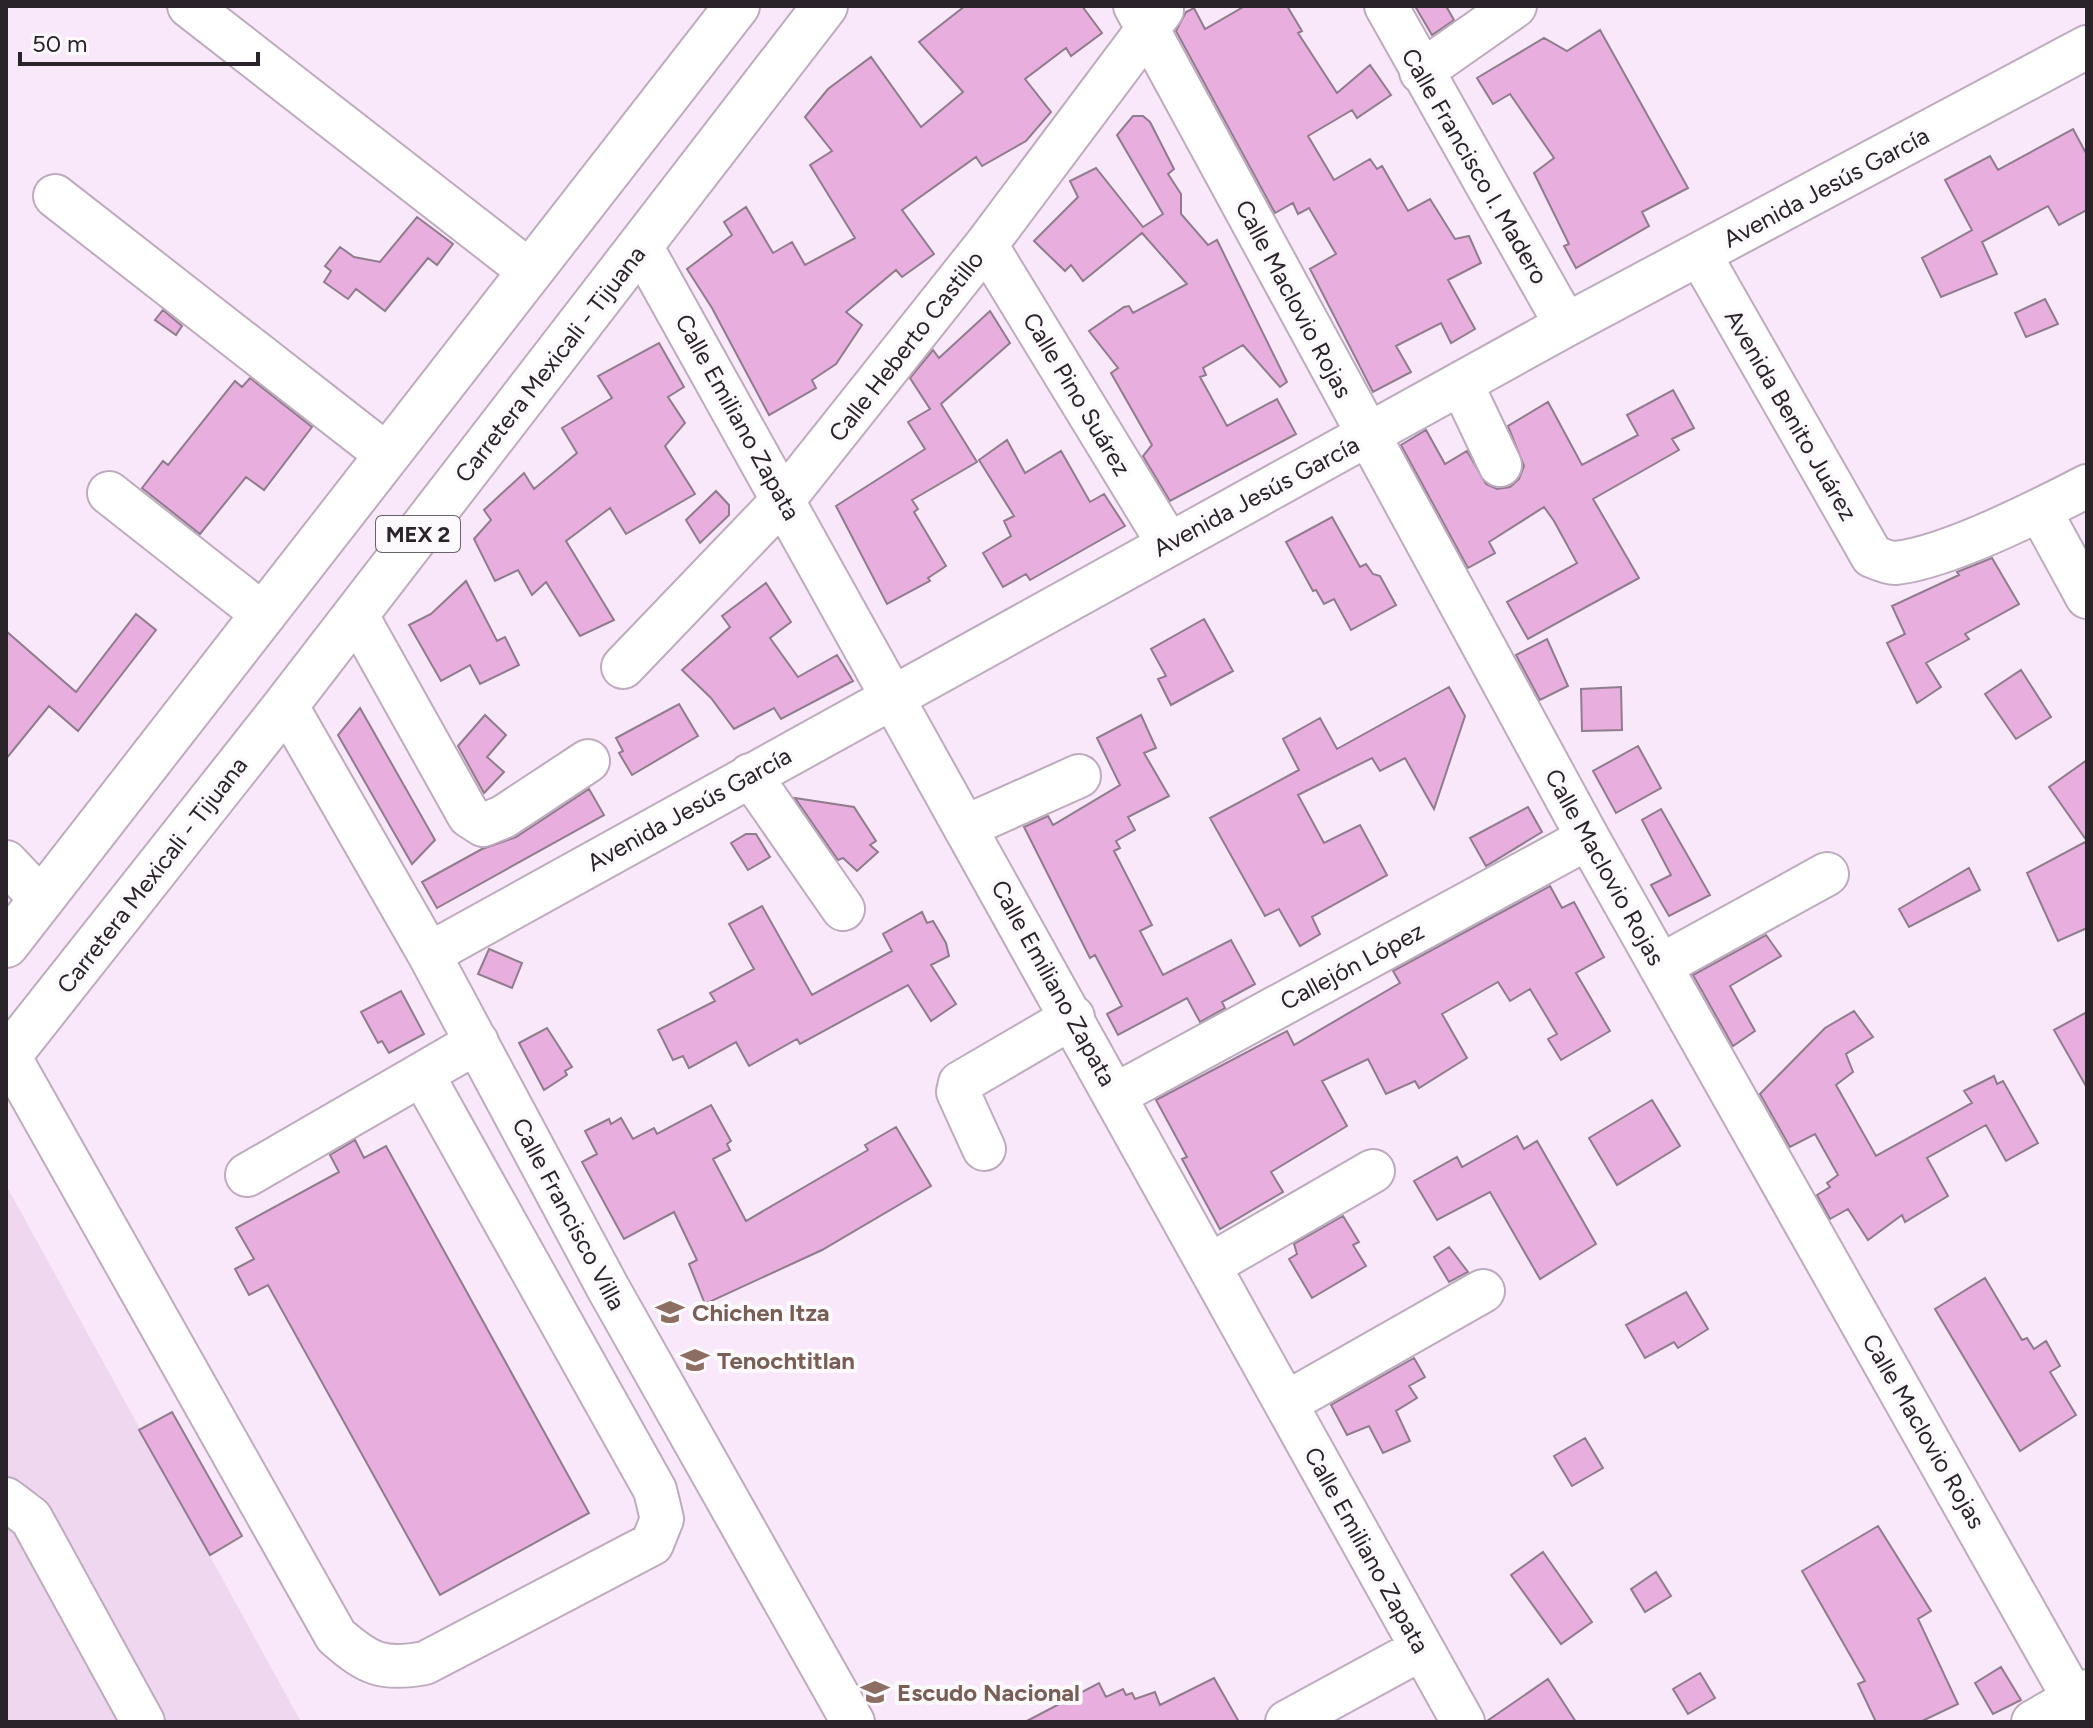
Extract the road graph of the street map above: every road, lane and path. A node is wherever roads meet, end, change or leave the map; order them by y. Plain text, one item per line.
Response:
1 (189, 6) edge
2 (737, 6) edge
3 (825, 6) edge
4 (1386, 6) edge
5 (1515, 6) edge
6 (1149, 13) edge
7 (2087, 47) edge
8 (1421, 72) junction
9 (55, 196) dead end
10 (986, 245) junction
11 (641, 246) junction
12 (1700, 255) junction
13 (528, 270) junction
14 (1566, 325) junction
15 (1461, 383) junction
16 (1368, 435) junction
17 (387, 455) junction
18 (1500, 465) dead end
19 (2087, 486) edge
20 (109, 493) dead end
21 (784, 499) junction
22 (2040, 511) junction
23 (1168, 543) junction
24 (2087, 597) edge
25 (356, 614) junction
26 (264, 615) junction
27 (623, 667) dead end
28 (893, 695) junction
29 (286, 705) junction
30 (588, 761) dead end
31 (750, 775) junction
32 (1079, 776) dead end
33 (967, 826) junction
34 (1588, 838) junction
35 (6, 862) edge
36 (1827, 874) dead end
37 (42, 900) junction
38 (843, 909) dead end
39 (6, 945) edge
40 (429, 954) junction
41 (1660, 966) junction
42 (1073, 1017) junction
43 (477, 1042) junction
44 (7, 1057) edge
45 (422, 1074) junction
46 (1117, 1094) junction
47 (984, 1149) dead end
48 (1373, 1171) dead end
49 (247, 1175) dead end
50 (1210, 1265) junction
51 (1483, 1291) dead end
52 (1286, 1403) junction
53 (6, 1499) edge
54 (1421, 1649) junction
55 (2083, 1703) edge
56 (143, 1722) edge
57 (853, 1722) edge
58 (1287, 1722) edge
59 (1463, 1722) edge
60 (2033, 1722) edge

1 - 13 street
2 - 13 main road, MEX 2
3 - 11 main road, Carretera Mexicali - Tijuana / MEX 2
4 - 8 street, Calle Francisco I. Madero
5 - 8 street
6 - 10 street, Calle Heberto Castillo
6 - 16 street, Calle Maclovio Rojas
7 - 12 street, Avenida Jesús García
8 - 14 street, Calle Francisco I. Madero
9 - 17 street
10 - 21 street, Calle Heberto Castillo
10 - 23 street, Calle Pino Suárez
11 - 21 street, Calle Emiliano Zapata
11 - 25 main road, Carretera Mexicali - Tijuana / MEX 2
12 - 14 street, Avenida Jesús García
12 - 22 street, Avenida Benito Juárez
13 - 17 main road, MEX 2
14 - 15 street, Avenida Jesús García
15 - 16 street, Avenida Jesús García
15 - 18 street
16 - 23 street, Avenida Jesús García
16 - 34 street, Calle Maclovio Rojas
17 - 26 main road, MEX 2
19 - 22 street
20 - 26 street
21 - 27 street, Calle Heberto Castillo
21 - 28 street, Calle Emiliano Zapata
22 - 24 street
23 - 28 street, Avenida Jesús García
25 - 29 main road, Carretera Mexicali - Tijuana / MEX 2
25 - 30 street
26 - 37 main road, MEX 2
28 - 31 street, Avenida Jesús García
28 - 33 street, Calle Emiliano Zapata
29 - 40 street, Calle Francisco Villa
29 - 44 main road, Carretera Mexicali - Tijuana / MEX 2
31 - 38 street
31 - 40 street, Avenida Jesús García
32 - 33 street
33 - 42 street, Calle Emiliano Zapata
34 - 41 street, Calle Maclovio Rojas
34 - 46 street, Callejón López
35 - 37 street
36 - 41 street
37 - 39 main road, MEX 2
40 - 43 street, Calle Francisco Villa
41 - 55 street, Calle Maclovio Rojas
42 - 46 street, Calle Emiliano Zapata
42 - 47 street
43 - 45 street
43 - 57 street, Calle Francisco Villa
44 - 45 street
45 - 49 street
46 - 50 street, Calle Emiliano Zapata
48 - 50 street
50 - 52 street, Calle Emiliano Zapata
51 - 52 street
52 - 54 street, Calle Emiliano Zapata
53 - 56 street
54 - 58 street
54 - 59 street, Calle Emiliano Zapata
55 - 60 street

